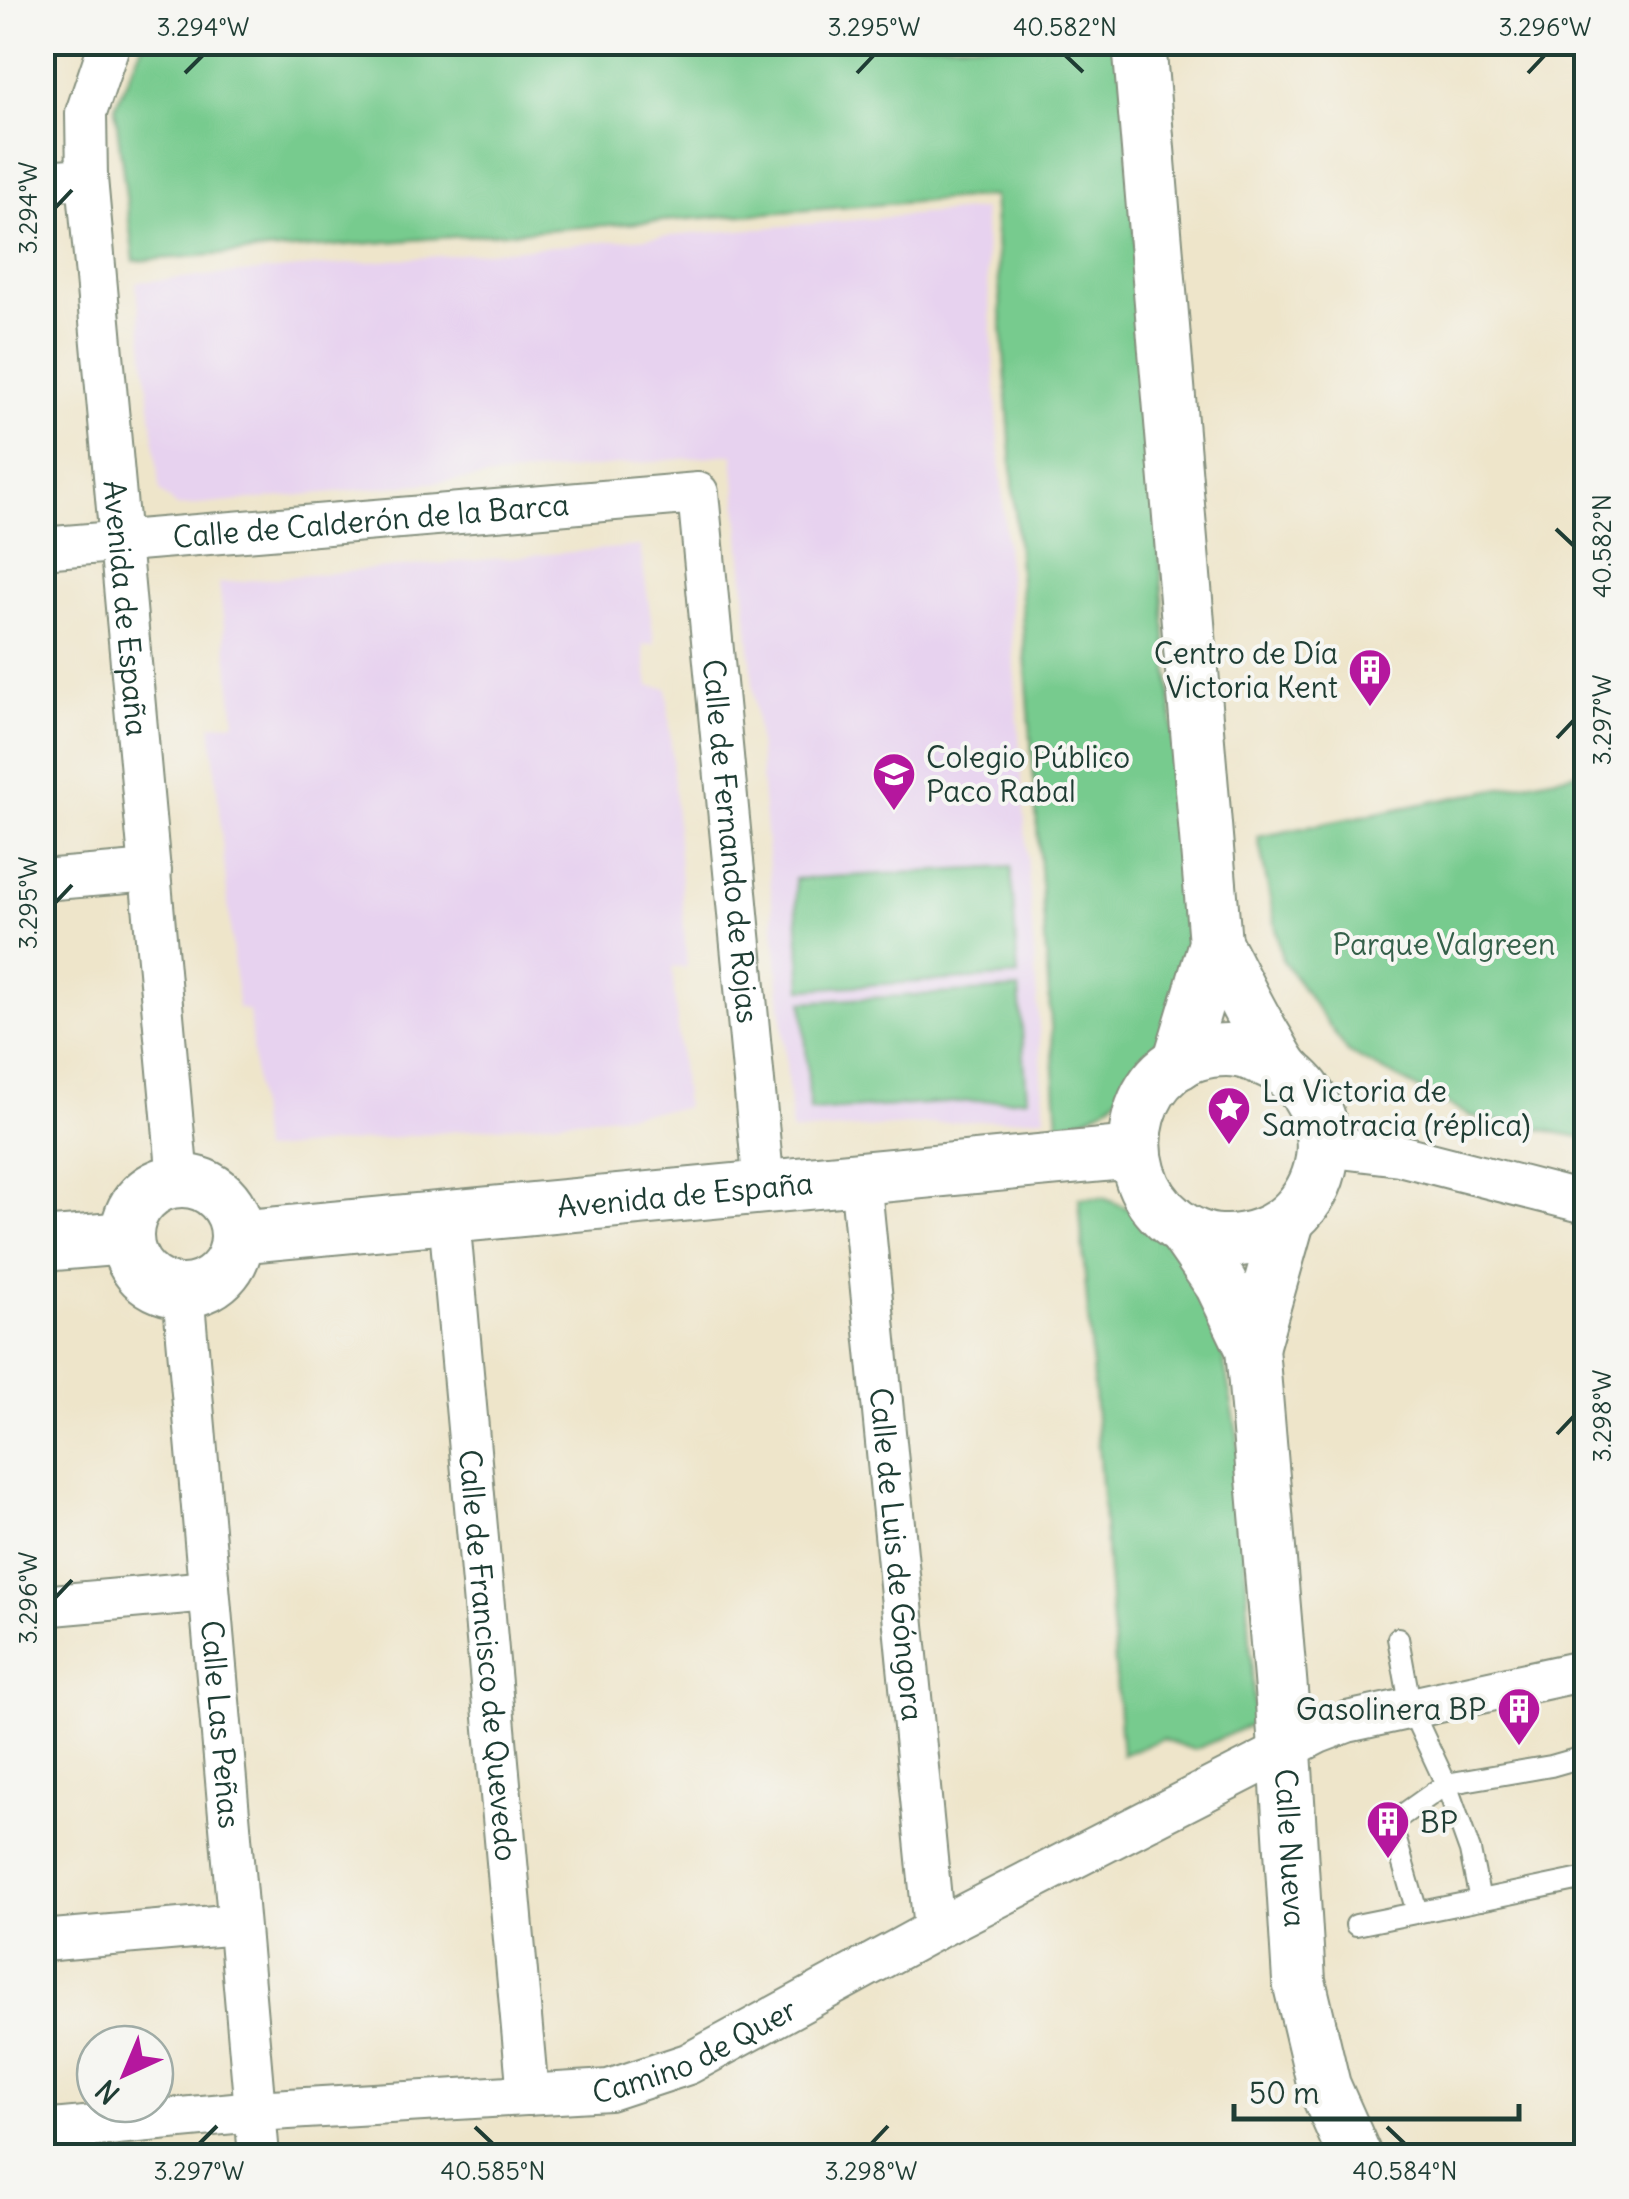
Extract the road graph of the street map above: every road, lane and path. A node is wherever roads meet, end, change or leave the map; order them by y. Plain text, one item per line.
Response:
1 (110, 42) edge
2 (1139, 42) edge
3 (87, 178) junction
4 (42, 181) edge
5 (698, 493) joint
6 (122, 541) junction
7 (42, 548) edge
8 (151, 871) junction
9 (42, 880) edge
10 (1215, 943) junction
11 (1179, 1063) junction
12 (1284, 1069) junction
13 (1324, 1146) junction
14 (1134, 1152) junction
15 (860, 1178) junction
16 (178, 1180) junction
17 (764, 1187) junction
18 (1586, 1203) edge
19 (449, 1217) junction
20 (1288, 1221) junction
21 (1184, 1230) junction
22 (238, 1237) junction
23 (126, 1238) junction
24 (42, 1246) edge
25 (183, 1292) junction
26 (1252, 1348) junction
27 (209, 1591) junction
28 (42, 1606) edge
29 (1398, 1638) dead end
30 (1586, 1670) edge
31 (1411, 1708) junction
32 (1284, 1752) junction
33 (1586, 1756) edge
34 (1446, 1784) junction
35 (1586, 1878) edge
36 (1480, 1900) junction
37 (1417, 1912) junction
38 (238, 1924) junction
39 (1356, 1925) dead end
40 (934, 1930) junction
41 (42, 1941) edge
42 (528, 2095) junction
43 (255, 2112) junction
44 (42, 2131) edge
45 (259, 2156) edge
46 (1355, 2156) edge

1 - 3 street, Avenida de España
2 - 10 street
3 - 4 street
3 - 6 street, Avenida de España
5 - 6 street, Calle de Calderón de la Barca
5 - 17 street, Calle de Fernando de Rojas
6 - 7 street, Calle de Calderón de la Barca
6 - 8 street, Avenida de España
8 - 9 street
8 - 16 street, Avenida de España
10 - 11 street
10 - 12 street
11 - 12 street
11 - 14 street
12 - 13 street
13 - 18 street
13 - 20 street
14 - 15 street, Avenida de España
14 - 21 street
15 - 17 street, Avenida de España
15 - 40 street, Calle de Luis de Góngora
16 - 22 street
16 - 23 street
17 - 19 street, Avenida de España
19 - 22 street, Avenida de España
19 - 42 street, Calle de Francisco de Quevedo
20 - 21 street
20 - 26 street, Calle Nueva
21 - 26 street, Calle Nueva
22 - 25 street
23 - 24 street
23 - 25 street
25 - 27 street, Calle Las Peñas
26 - 32 street, Calle Nueva
27 - 28 street
27 - 38 street, Calle Las Peñas
29 - 31 lane
30 - 31 street, Camino de Quer
31 - 32 street, Camino de Quer
31 - 34 lane
32 - 40 street, Camino de Quer
32 - 46 street, Calle Nueva
33 - 34 lane
34 - 36 lane
34 - 37 lane
35 - 36 lane
36 - 37 lane
37 - 39 lane
38 - 41 street
38 - 43 street, Calle Las Peñas
40 - 42 street, Camino de Quer
42 - 43 street, Camino de Quer
43 - 44 street, Camino de Quer
43 - 45 street, Calle Las Peñas

